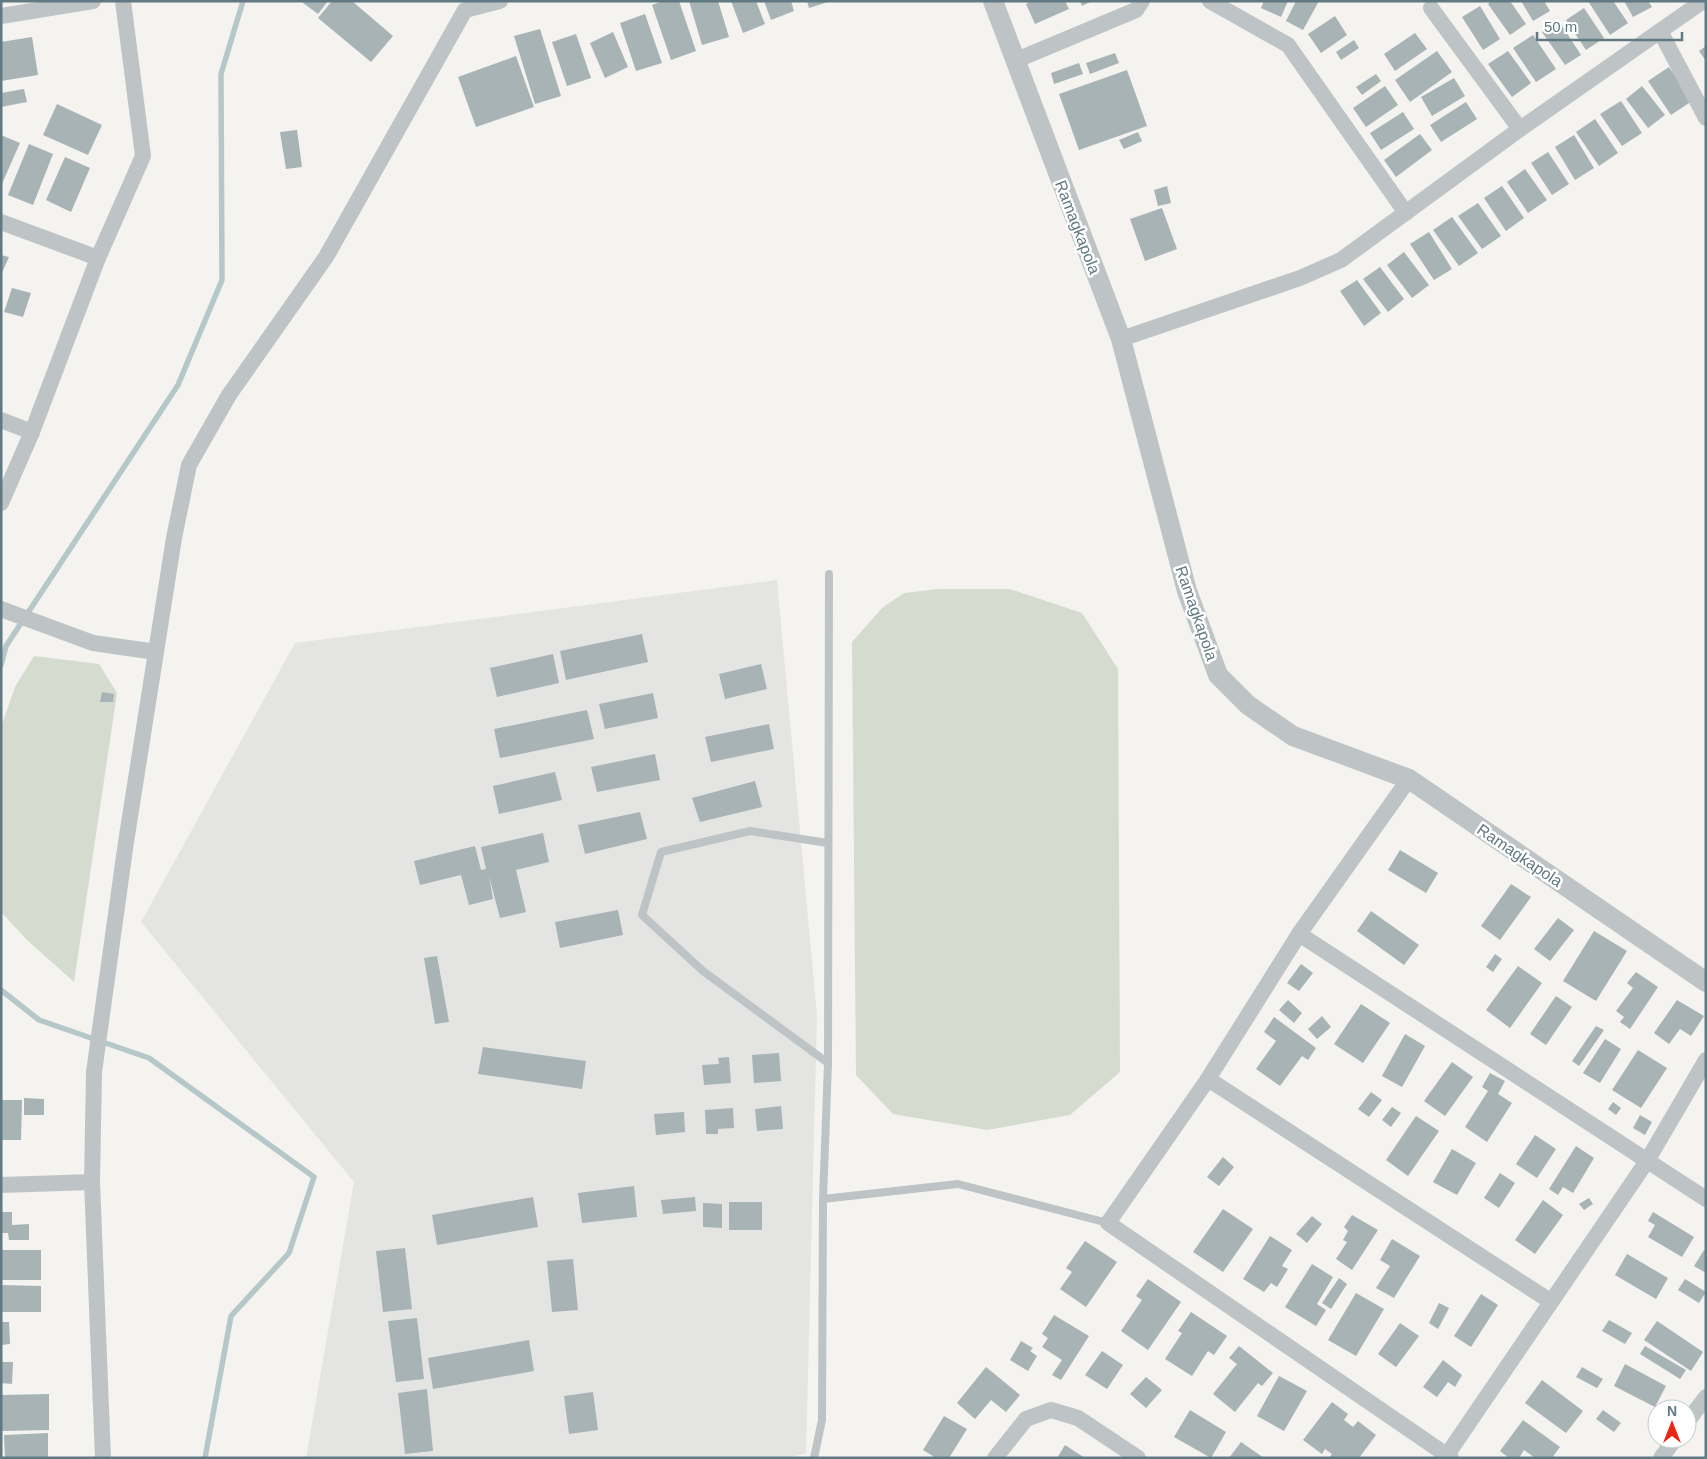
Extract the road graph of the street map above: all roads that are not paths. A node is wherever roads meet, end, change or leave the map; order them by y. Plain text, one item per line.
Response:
1 (93, 1) edge
2 (123, 1) edge
3 (500, 1) edge
4 (994, 1) edge
5 (1142, 1) edge
6 (1210, 1) edge
7 (1703, 1) edge
8 (1433, 3) edge
9 (463, 5) edge
10 (1, 16) edge
11 (1660, 31) junction
12 (1014, 61) junction
13 (1706, 118) edge
14 (1520, 129) junction
15 (1406, 213) junction
16 (1, 222) edge
17 (98, 258) junction
18 (1121, 339) junction
19 (1, 420) edge
20 (32, 432) junction
21 (1, 503) edge
22 (829, 574) dead end
23 (1, 609) edge
24 (156, 652) junction
25 (1409, 779) junction
26 (828, 843) junction
27 (1299, 934) junction
28 (1706, 982) edge
29 (1706, 1060) edge
30 (828, 1063) junction
31 (1208, 1079) junction
32 (1647, 1160) junction
33 (92, 1182) junction
34 (1, 1185) edge
35 (823, 1199) junction
36 (1706, 1199) edge
37 (1108, 1223) junction
38 (1550, 1301) junction
39 (1706, 1397) edge
40 (1697, 1409) edge
41 (1449, 1456) edge
42 (103, 1458) edge
43 (814, 1458) edge
44 (995, 1458) edge
45 (1138, 1458) edge

1 - 10 street
2 - 17 street
3 - 9 street
4 - 12 street, Ramagkapola
5 - 12 street
6 - 15 street
7 - 11 street
8 - 14 street
9 - 24 street
11 - 13 street
11 - 14 street
12 - 18 street, Ramagkapola
14 - 15 street
15 - 18 street
16 - 17 street
17 - 20 street
18 - 25 street, Ramagkapola
19 - 20 street
20 - 21 street
22 - 26 lane
23 - 24 street
24 - 33 street
25 - 27 street
25 - 28 street, Ramagkapola
26 - 30 lane
26 - 30 lane
27 - 31 street
27 - 32 street
29 - 32 street
30 - 35 lane
31 - 37 street
31 - 38 street
32 - 36 street
32 - 38 street
33 - 34 street
33 - 42 street
35 - 37 lane
35 - 43 lane
37 - 41 street
38 - 41 street
39 - 40 street
44 - 45 street

